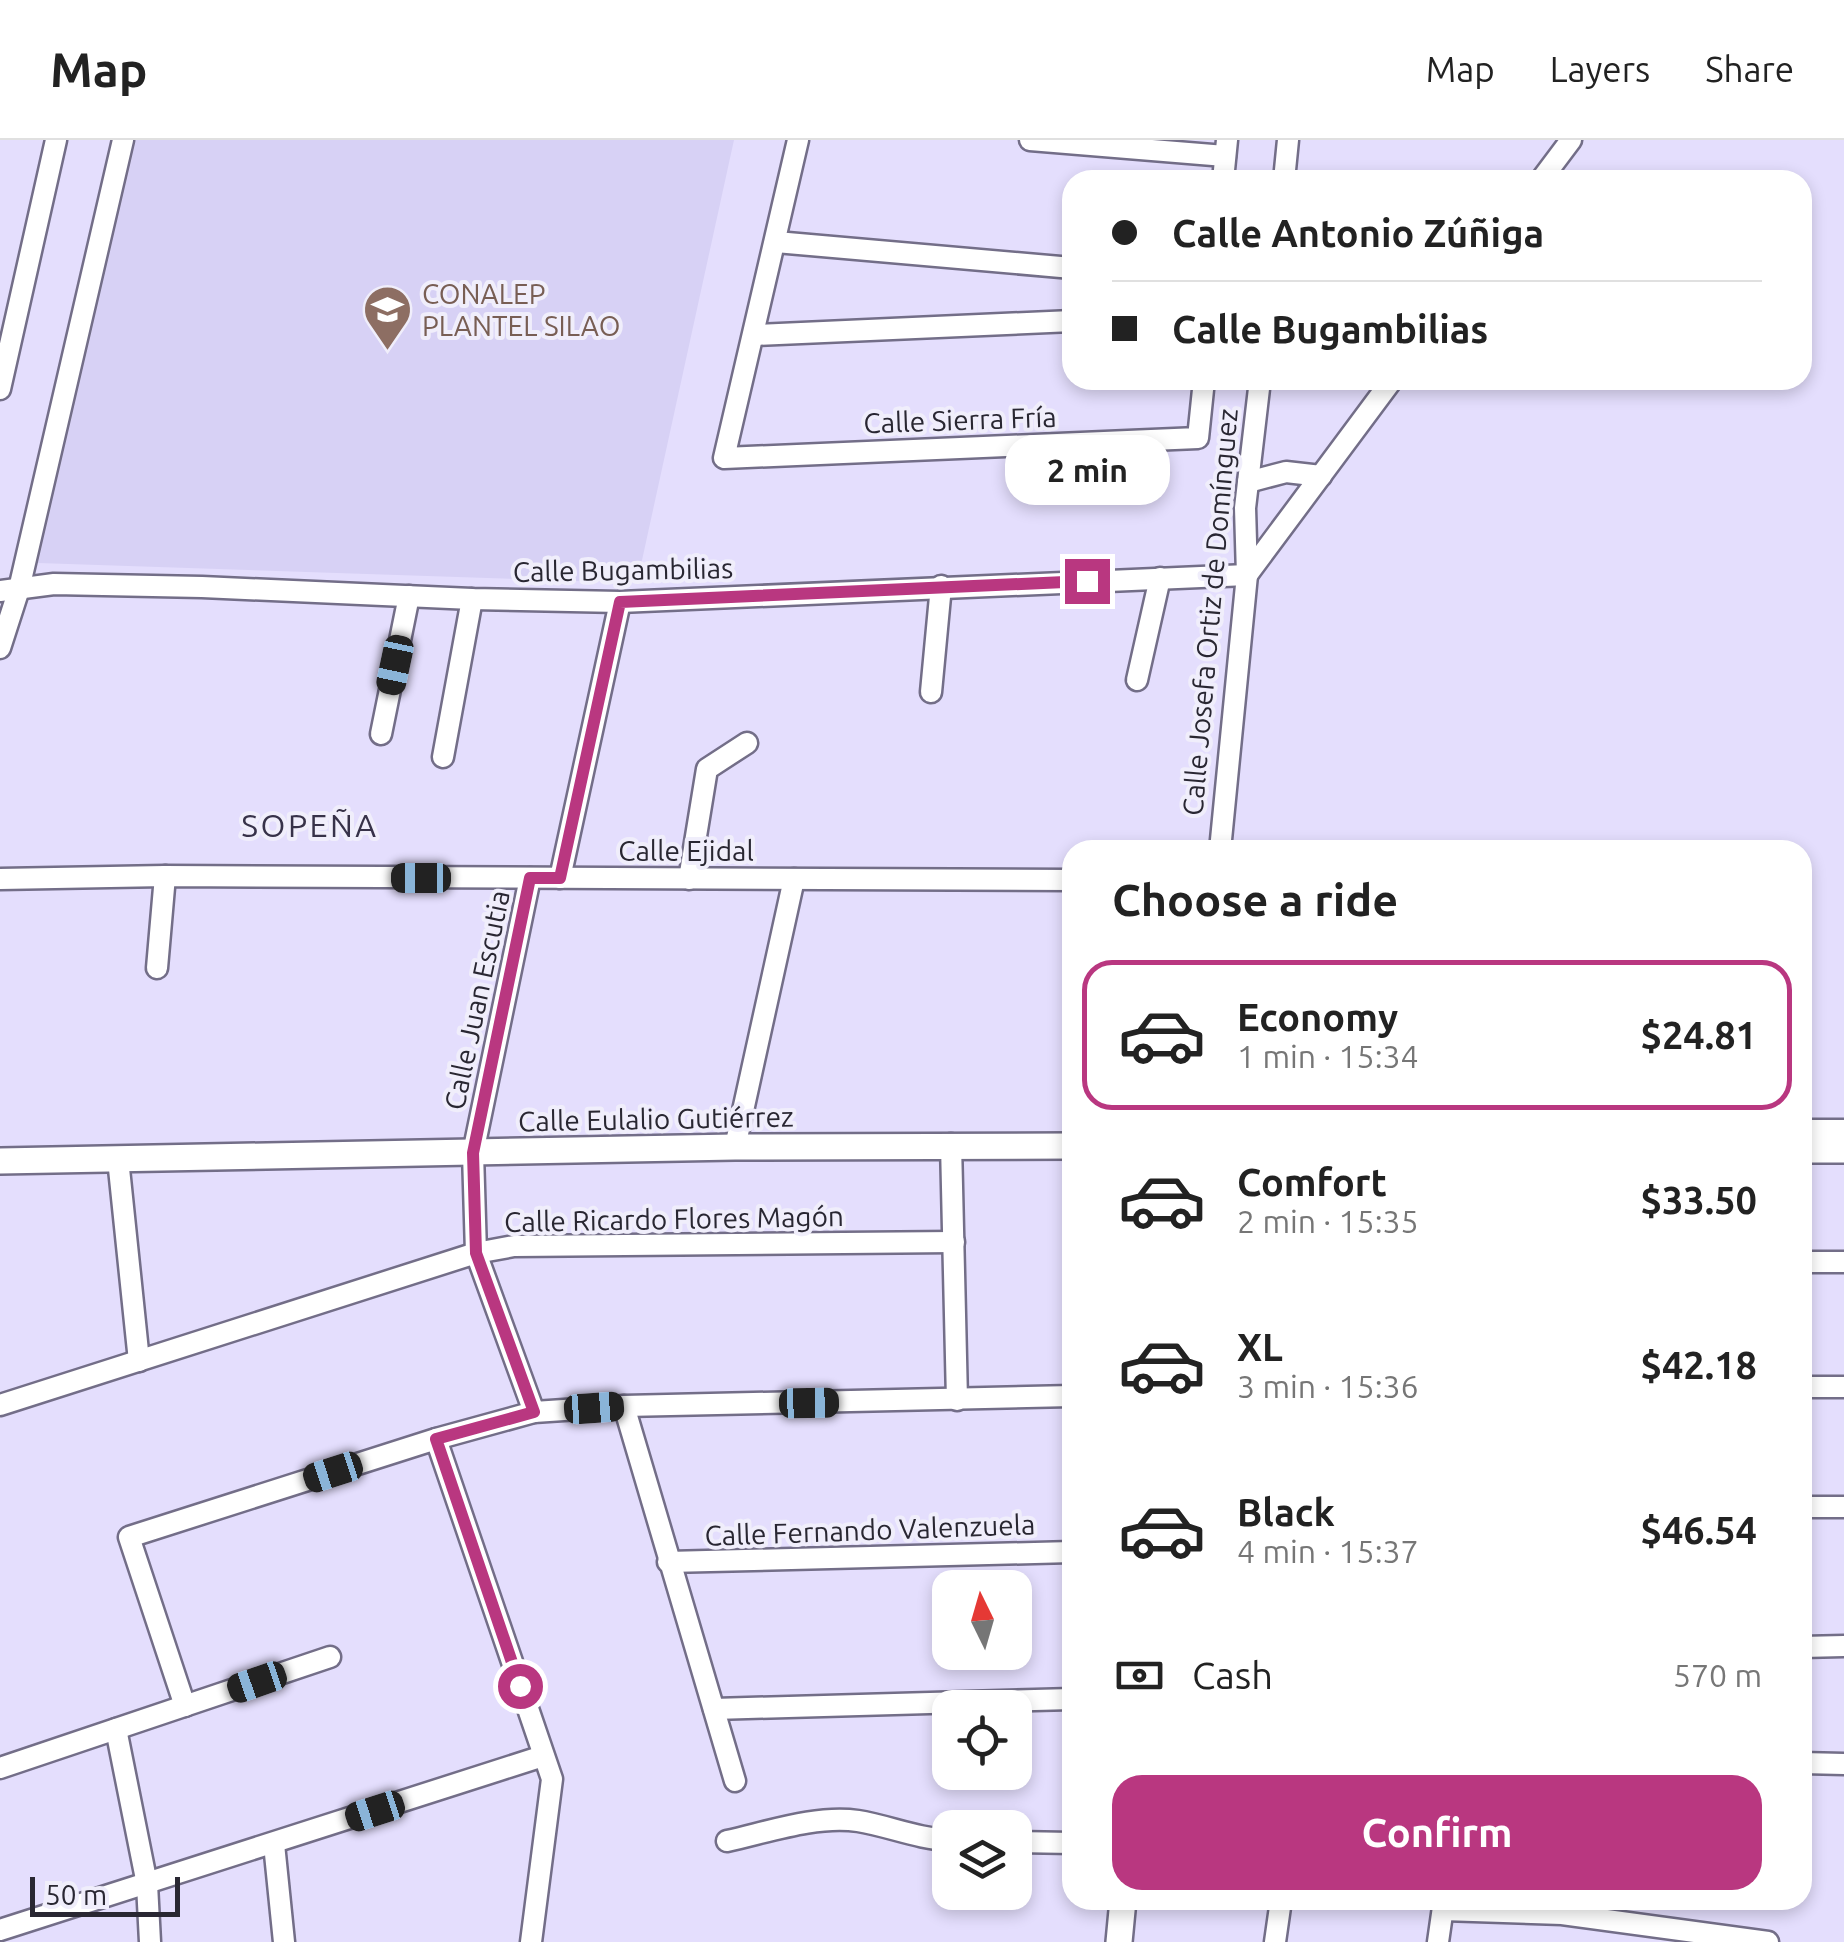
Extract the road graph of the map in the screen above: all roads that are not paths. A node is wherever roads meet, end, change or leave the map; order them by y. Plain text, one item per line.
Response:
1 (56, 140) edge
2 (123, 140) edge
3 (798, 140) edge
4 (1030, 140) edge
5 (1288, 140) edge
6 (1571, 140) edge
7 (1226, 148) edge
8 (1285, 170) edge
9 (1548, 170) edge
10 (776, 242) junction
11 (1062, 267) edge
12 (1062, 322) edge
13 (754, 336) junction
14 (0, 389) edge
15 (1203, 390) edge
16 (1259, 390) edge
17 (1385, 390) edge
18 (1321, 476) junction
19 (1248, 482) junction
20 (1247, 575) junction
21 (1160, 578) junction
22 (941, 586) junction
23 (10, 590) edge
24 (409, 596) junction
25 (472, 599) junction
26 (620, 602) junction
27 (0, 648) edge
28 (1137, 680) dead end
29 (930, 692) dead end
30 (380, 734) dead end
31 (747, 744) dead end
32 (443, 757) dead end
33 (1221, 840) edge
34 (165, 876) junction
35 (530, 878) junction
36 (560, 878) junction
37 (0, 879) edge
38 (688, 879) junction
39 (794, 879) junction
40 (1062, 880) edge
41 (156, 968) dead end
42 (1812, 1130) edge
43 (1844, 1130) edge
44 (951, 1144) junction
45 (1062, 1146) edge
46 (735, 1147) junction
47 (1812, 1150) edge
48 (1844, 1150) edge
49 (473, 1153) junction
50 (118, 1159) junction
51 (0, 1161) edge
52 (954, 1242) junction
53 (476, 1253) junction
54 (1812, 1262) edge
55 (1844, 1262) edge
56 (139, 1360) junction
57 (1812, 1387) edge
58 (1844, 1387) edge
59 (1062, 1396) edge
60 (957, 1400) junction
61 (0, 1405) edge
62 (624, 1406) junction
63 (534, 1412) junction
64 (436, 1439) junction
65 (1844, 1507) edge
66 (1812, 1508) edge
67 (1062, 1552) edge
68 (668, 1562) junction
69 (1812, 1646) edge
70 (1844, 1646) edge
71 (330, 1657) dead end
72 (1062, 1700) edge
73 (185, 1706) junction
74 (714, 1709) junction
75 (116, 1729) junction
76 (543, 1756) junction
77 (1812, 1764) edge
78 (1844, 1764) edge
79 (0, 1768) edge
80 (735, 1781) dead end
81 (932, 1839) edge
82 (727, 1841) dead end
83 (1032, 1842) edge
84 (1062, 1843) edge
85 (274, 1844) junction
86 (147, 1884) junction
87 (1122, 1910) edge
88 (1139, 1910) edge
89 (1279, 1910) edge
90 (1442, 1910) edge
91 (1574, 1910) edge
92 (0, 1930) edge
93 (1672, 1935) edge
94 (150, 1942) edge
95 (284, 1942) edge
96 (531, 1942) edge
97 (1119, 1942) edge
98 (1136, 1942) edge
99 (1275, 1942) edge
100 (1438, 1942) edge
101 (1768, 1942) edge

1 - 14 street
2 - 23 street
3 - 10 street
4 - 7 street
5 - 8 street
6 - 9 street
10 - 11 street
10 - 13 street
12 - 13 street
13 - 15 street, Calle Sierra Fría
16 - 19 street, Calle Josefa Ortiz de Domínguez
17 - 18 street
18 - 19 street
18 - 20 street
19 - 20 street, Calle Josefa Ortiz de Domínguez
20 - 21 street, Calle Bugambilias
20 - 33 street, Calle Josefa Ortiz de Domínguez
21 - 22 street, Calle Bugambilias
21 - 28 street
22 - 26 street, Calle Bugambilias
22 - 29 street
23 - 24 street, Calle Bugambilias
23 - 27 street
24 - 25 street, Calle Bugambilias
24 - 30 street
25 - 26 street, Calle Bugambilias
25 - 32 street
26 - 36 street
31 - 38 street
34 - 35 street, Calle Ejidal
34 - 37 street, Calle Ejidal
34 - 41 street
35 - 36 street, Calle Ejidal
35 - 49 street, Calle Juan Escutia
36 - 38 street, Calle Ejidal
38 - 39 street, Calle Ejidal
39 - 40 street, Calle Ejidal
39 - 46 street
42 - 43 street
44 - 45 street, Calle Eulalio Gutiérrez
44 - 46 street, Calle Eulalio Gutiérrez
44 - 52 street
46 - 49 street, Calle Eulalio Gutiérrez
47 - 48 street
49 - 50 street, Calle Eulalio Gutiérrez
49 - 53 street, Calle Juan Escutia
50 - 51 street, Calle Eulalio Gutiérrez
50 - 56 street
52 - 53 street, Calle Ricardo Flores Magón
52 - 60 street
53 - 56 street, Calle Ricardo Flores Magón
53 - 63 street, Calle Juan Escutia
54 - 55 street
56 - 61 street, Calle Ricardo Flores Magón
57 - 58 street
59 - 60 street
60 - 62 street
62 - 63 street
62 - 68 street
63 - 64 street
64 - 73 street
64 - 76 street
65 - 66 street
67 - 68 street, Calle Fernando Valenzuela
68 - 74 street
69 - 70 street
71 - 73 street
72 - 74 street
73 - 75 street
74 - 80 street
75 - 79 street
75 - 86 street
76 - 85 street
76 - 96 street
77 - 78 street
81 - 82 street
83 - 84 street
85 - 86 street
85 - 95 street
86 - 92 street
86 - 94 street
87 - 97 street
88 - 98 street
89 - 99 street
90 - 100 street
91 - 93 street
93 - 101 street

